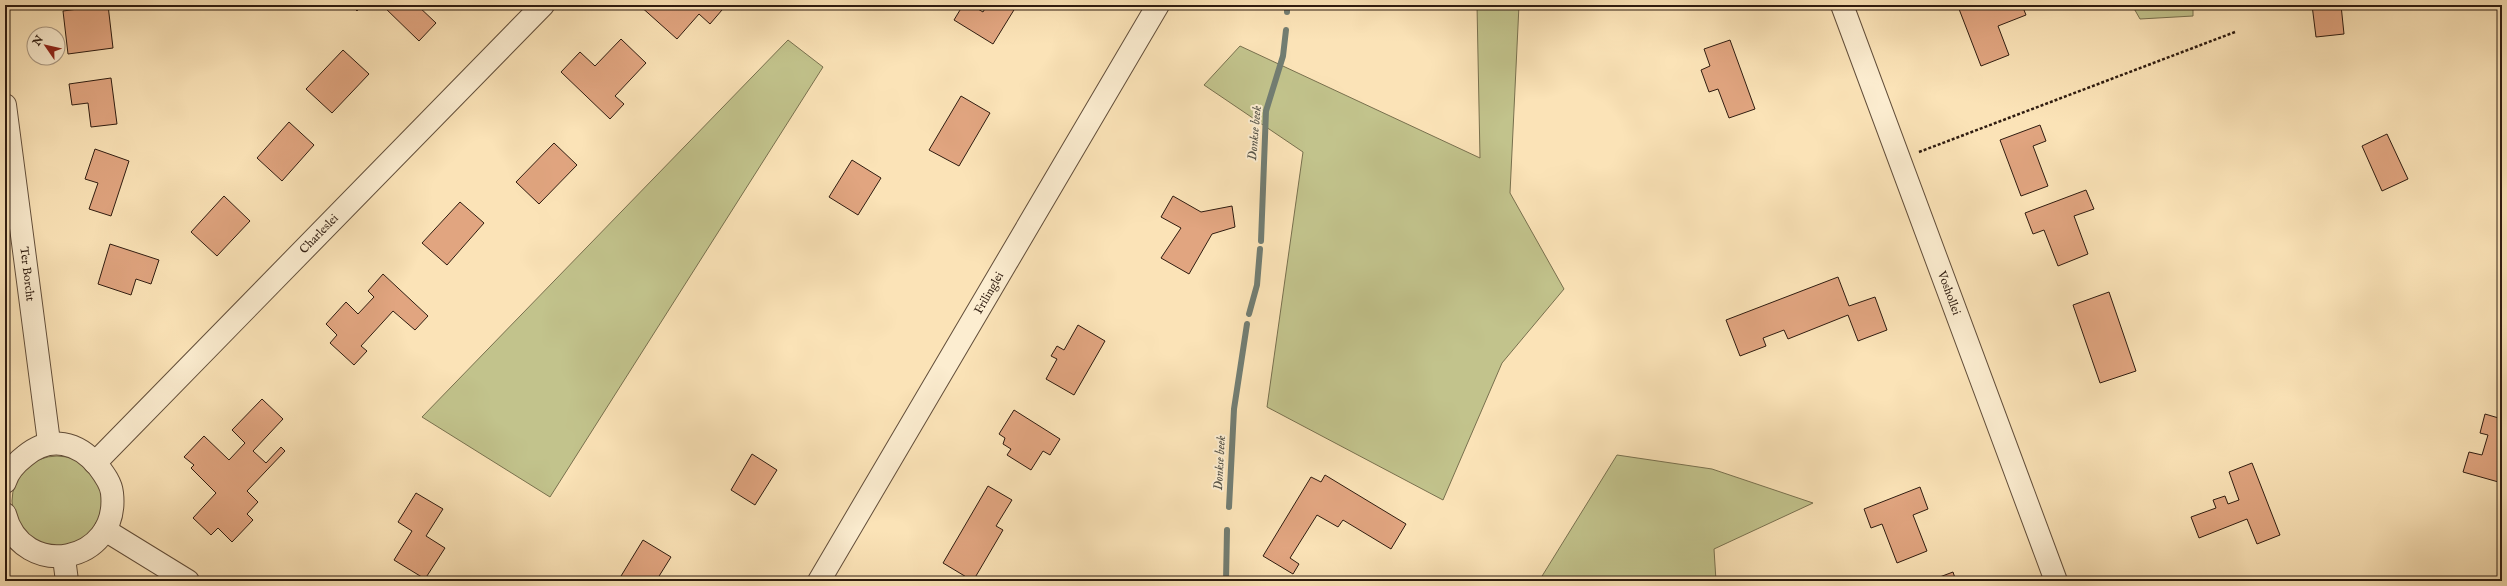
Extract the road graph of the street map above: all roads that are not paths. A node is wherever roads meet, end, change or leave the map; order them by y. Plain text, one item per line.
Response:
1 (542, 5) edge
2 (1158, 5) edge
3 (1842, 5) edge
4 (5, 105) edge
5 (49, 442) junction
6 (95, 463) junction
7 (5, 482) edge
8 (5, 514) edge
9 (105, 530) junction
10 (64, 558) junction
11 (67, 581) edge
12 (188, 581) edge
13 (819, 581) edge
14 (2056, 581) edge

1 - 6 street, Charleslei
2 - 13 street, Frilinglei
3 - 14 street, Voshollei
4 - 5 street, Ter Borcht
5 - 6 street
5 - 7 street
6 - 9 street
8 - 10 street
9 - 10 street
9 - 12 street
10 - 11 street

